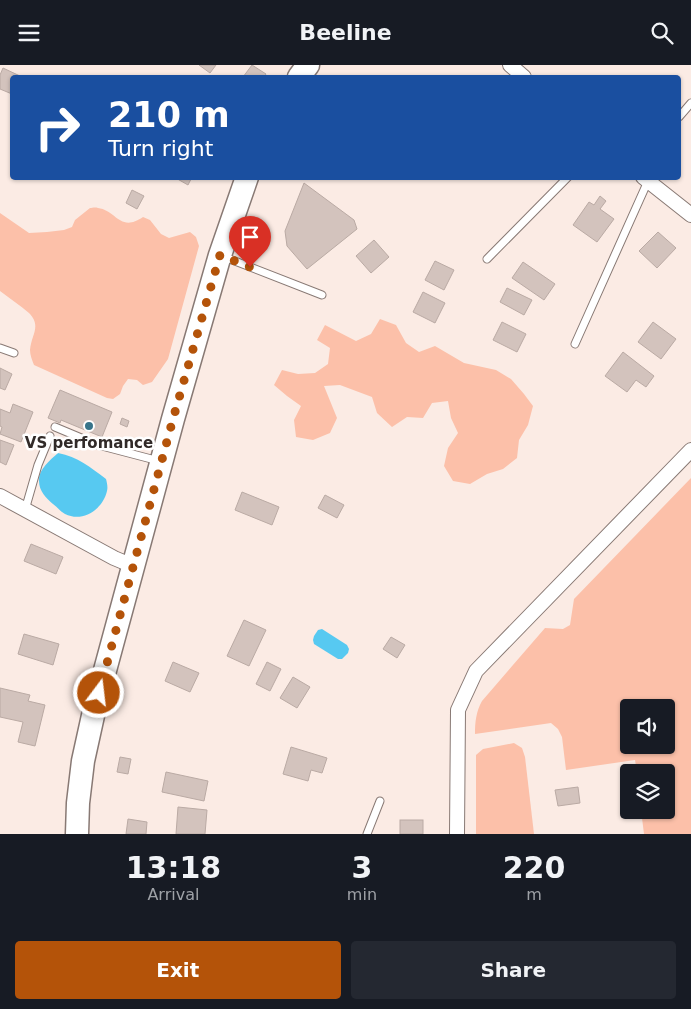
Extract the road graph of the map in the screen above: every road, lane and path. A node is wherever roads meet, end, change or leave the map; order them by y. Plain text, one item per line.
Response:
1 (510, 65) edge
2 (522, 75) edge
3 (691, 103) edge
4 (681, 115) edge
5 (246, 180) edge
6 (565, 180) edge
7 (645, 180) edge
8 (646, 180) edge
9 (691, 215) edge
10 (220, 255) junction
11 (487, 259) dead end
12 (322, 295) dead end
13 (575, 344) dead end
14 (0, 348) edge
15 (14, 353) dead end
16 (55, 427) dead end
17 (50, 437) dead end
18 (691, 450) edge
19 (161, 462) junction
20 (0, 496) edge
21 (26, 510) junction
22 (133, 566) junction
23 (380, 801) dead end
24 (77, 834) edge
25 (367, 834) edge
26 (457, 834) edge

1 - 2 street
3 - 4 lane
5 - 10 main road
6 - 11 lane
7 - 13 lane
8 - 9 street
10 - 12 lane
10 - 19 main road
14 - 15 lane
16 - 19 lane
17 - 21 lane
18 - 26 street
19 - 22 main road
20 - 21 street
21 - 22 street
22 - 24 main road
23 - 25 lane

